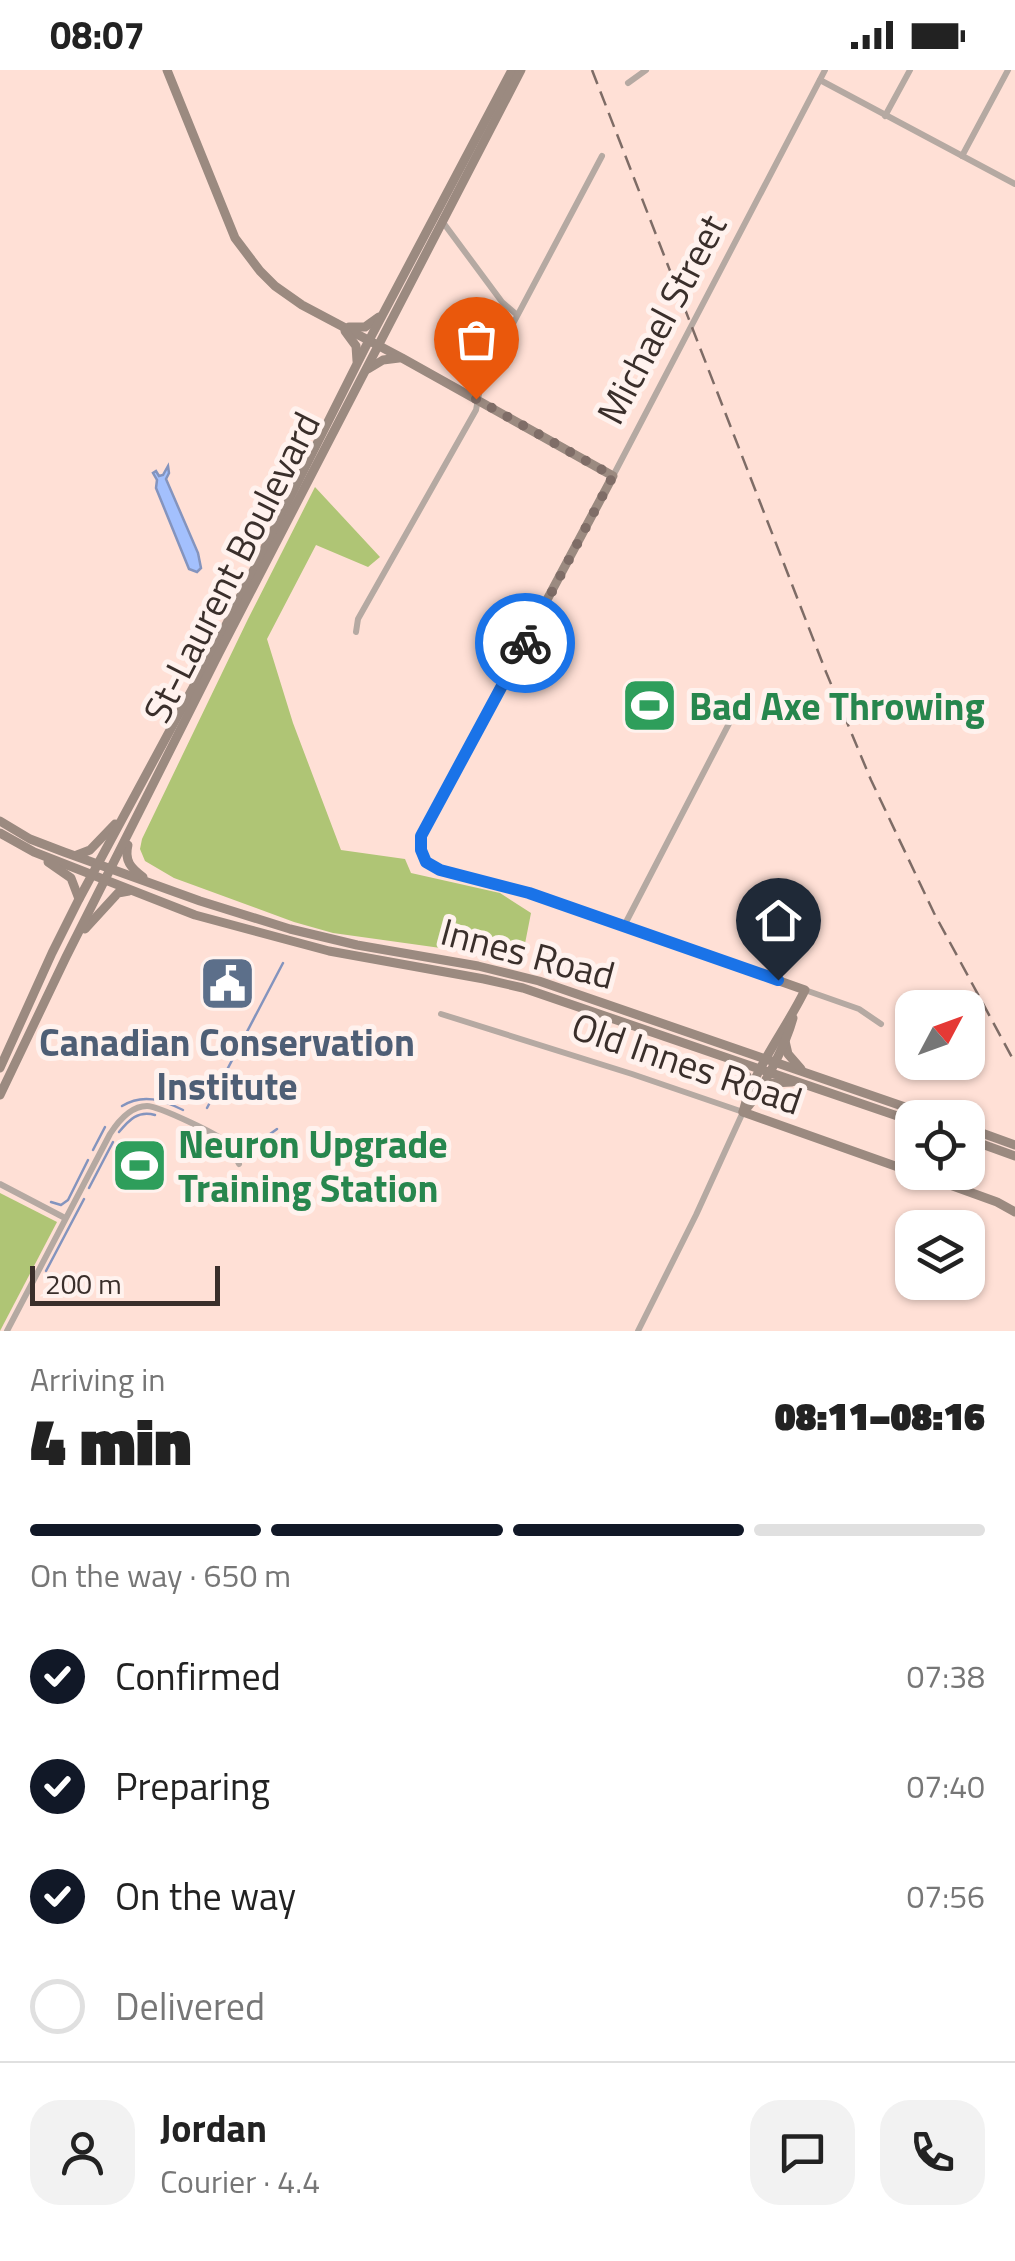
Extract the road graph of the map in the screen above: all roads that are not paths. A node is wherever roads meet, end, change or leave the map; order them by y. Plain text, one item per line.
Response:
1 (167, 70) edge
2 (512, 70) edge
3 (521, 70) edge
4 (646, 70) edge
5 (825, 70) edge
6 (910, 70) edge
7 (1008, 70) edge
8 (820, 80) junction
9 (628, 83) dead end
10 (886, 116) junction
11 (602, 156) dead end
12 (962, 156) junction
13 (1015, 184) edge
14 (442, 221) junction
15 (385, 312) junction
16 (516, 314) junction
17 (340, 325) junction
18 (388, 325) junction
19 (374, 343) junction
20 (402, 358) junction
21 (361, 368) junction
22 (476, 399) junction
23 (613, 476) junction
24 (356, 632) dead end
25 (218, 649) junction
26 (734, 712) dead end
27 (133, 800) junction
28 (0, 822) edge
29 (131, 828) junction
30 (0, 833) edge
31 (34, 852) junction
32 (75, 856) junction
33 (99, 864) junction
34 (111, 869) junction
35 (93, 875) junction
36 (106, 880) junction
37 (153, 885) junction
38 (131, 891) junction
39 (79, 900) junction
40 (624, 926) junction
41 (74, 942) junction
42 (805, 990) junction
43 (795, 1011) junction
44 (441, 1014) dead end
45 (882, 1024) dead end
46 (785, 1040) junction
47 (727, 1057) junction
48 (771, 1059) junction
49 (0, 1068) edge
50 (764, 1070) junction
51 (803, 1071) junction
52 (800, 1082) junction
53 (753, 1092) junction
54 (0, 1095) edge
55 (895, 1103) edge
56 (743, 1112) junction
57 (895, 1115) edge
58 (985, 1134) edge
59 (1015, 1145) edge
60 (985, 1146) edge
61 (1015, 1156) edge
62 (240, 1164) dead end
63 (895, 1166) edge
64 (0, 1184) edge
65 (963, 1190) edge
66 (1015, 1212) edge
67 (65, 1218) junction
68 (7, 1331) edge
69 (638, 1331) edge

1 - 17 main road
2 - 15 main road, St-Laurent Boulevard
3 - 14 main road, St-Laurent Boulevard
4 - 9 street
5 - 8 street, Michael Street
6 - 10 street
7 - 12 street
8 - 10 street
8 - 23 street, Michael Street
10 - 12 street
11 - 16 street
12 - 13 street
14 - 16 street
14 - 18 main road, St-Laurent Boulevard
15 - 17 main road
15 - 19 main road, St-Laurent Boulevard
16 - 22 street
17 - 19 main road
17 - 21 main road
18 - 19 main road, St-Laurent Boulevard
18 - 20 main road
19 - 20 main road
19 - 21 main road, St-Laurent Boulevard
20 - 21 main road
20 - 22 main road
21 - 25 main road, St-Laurent Boulevard
22 - 23 main road
22 - 24 street
23 - 40 main road, Michael Street
25 - 27 main road, St-Laurent Boulevard
25 - 29 main road, St-Laurent Boulevard
26 - 40 street
27 - 32 main road
27 - 33 main road, St-Laurent Boulevard
28 - 32 main road, Innes Road
29 - 34 main road, St-Laurent Boulevard
29 - 37 main road
30 - 31 main road
31 - 35 main road, Innes Road
31 - 39 main road
32 - 33 main road, Innes Road
33 - 34 main road, Innes Road
33 - 35 main road, St-Laurent Boulevard
34 - 36 main road, St-Laurent Boulevard
34 - 37 main road, Innes Road
35 - 36 main road, Innes Road
35 - 39 main road, St-Laurent Boulevard
36 - 38 main road, Innes Road
36 - 41 main road, St-Laurent Boulevard
37 - 48 main road, Innes Road
38 - 41 main road
38 - 47 main road, Innes Road
39 - 49 main road, St-Laurent Boulevard
40 - 42 main road
41 - 54 main road, St-Laurent Boulevard
42 - 43 main road
42 - 45 street
43 - 46 main road
43 - 48 main road
44 - 56 street, Old Innes Road
46 - 48 main road
46 - 51 main road
47 - 50 main road, Innes Road
47 - 53 main road
48 - 50 main road
48 - 51 main road, Innes Road
50 - 52 main road, Innes Road
50 - 53 main road
51 - 55 main road, Innes Road
52 - 53 main road
52 - 57 main road, Innes Road
53 - 56 main road
56 - 63 main road, Old Innes Road
56 - 69 street
58 - 59 main road
60 - 61 main road
62 - 67 street
64 - 67 street
65 - 66 main road, Old Innes Road
67 - 68 street

